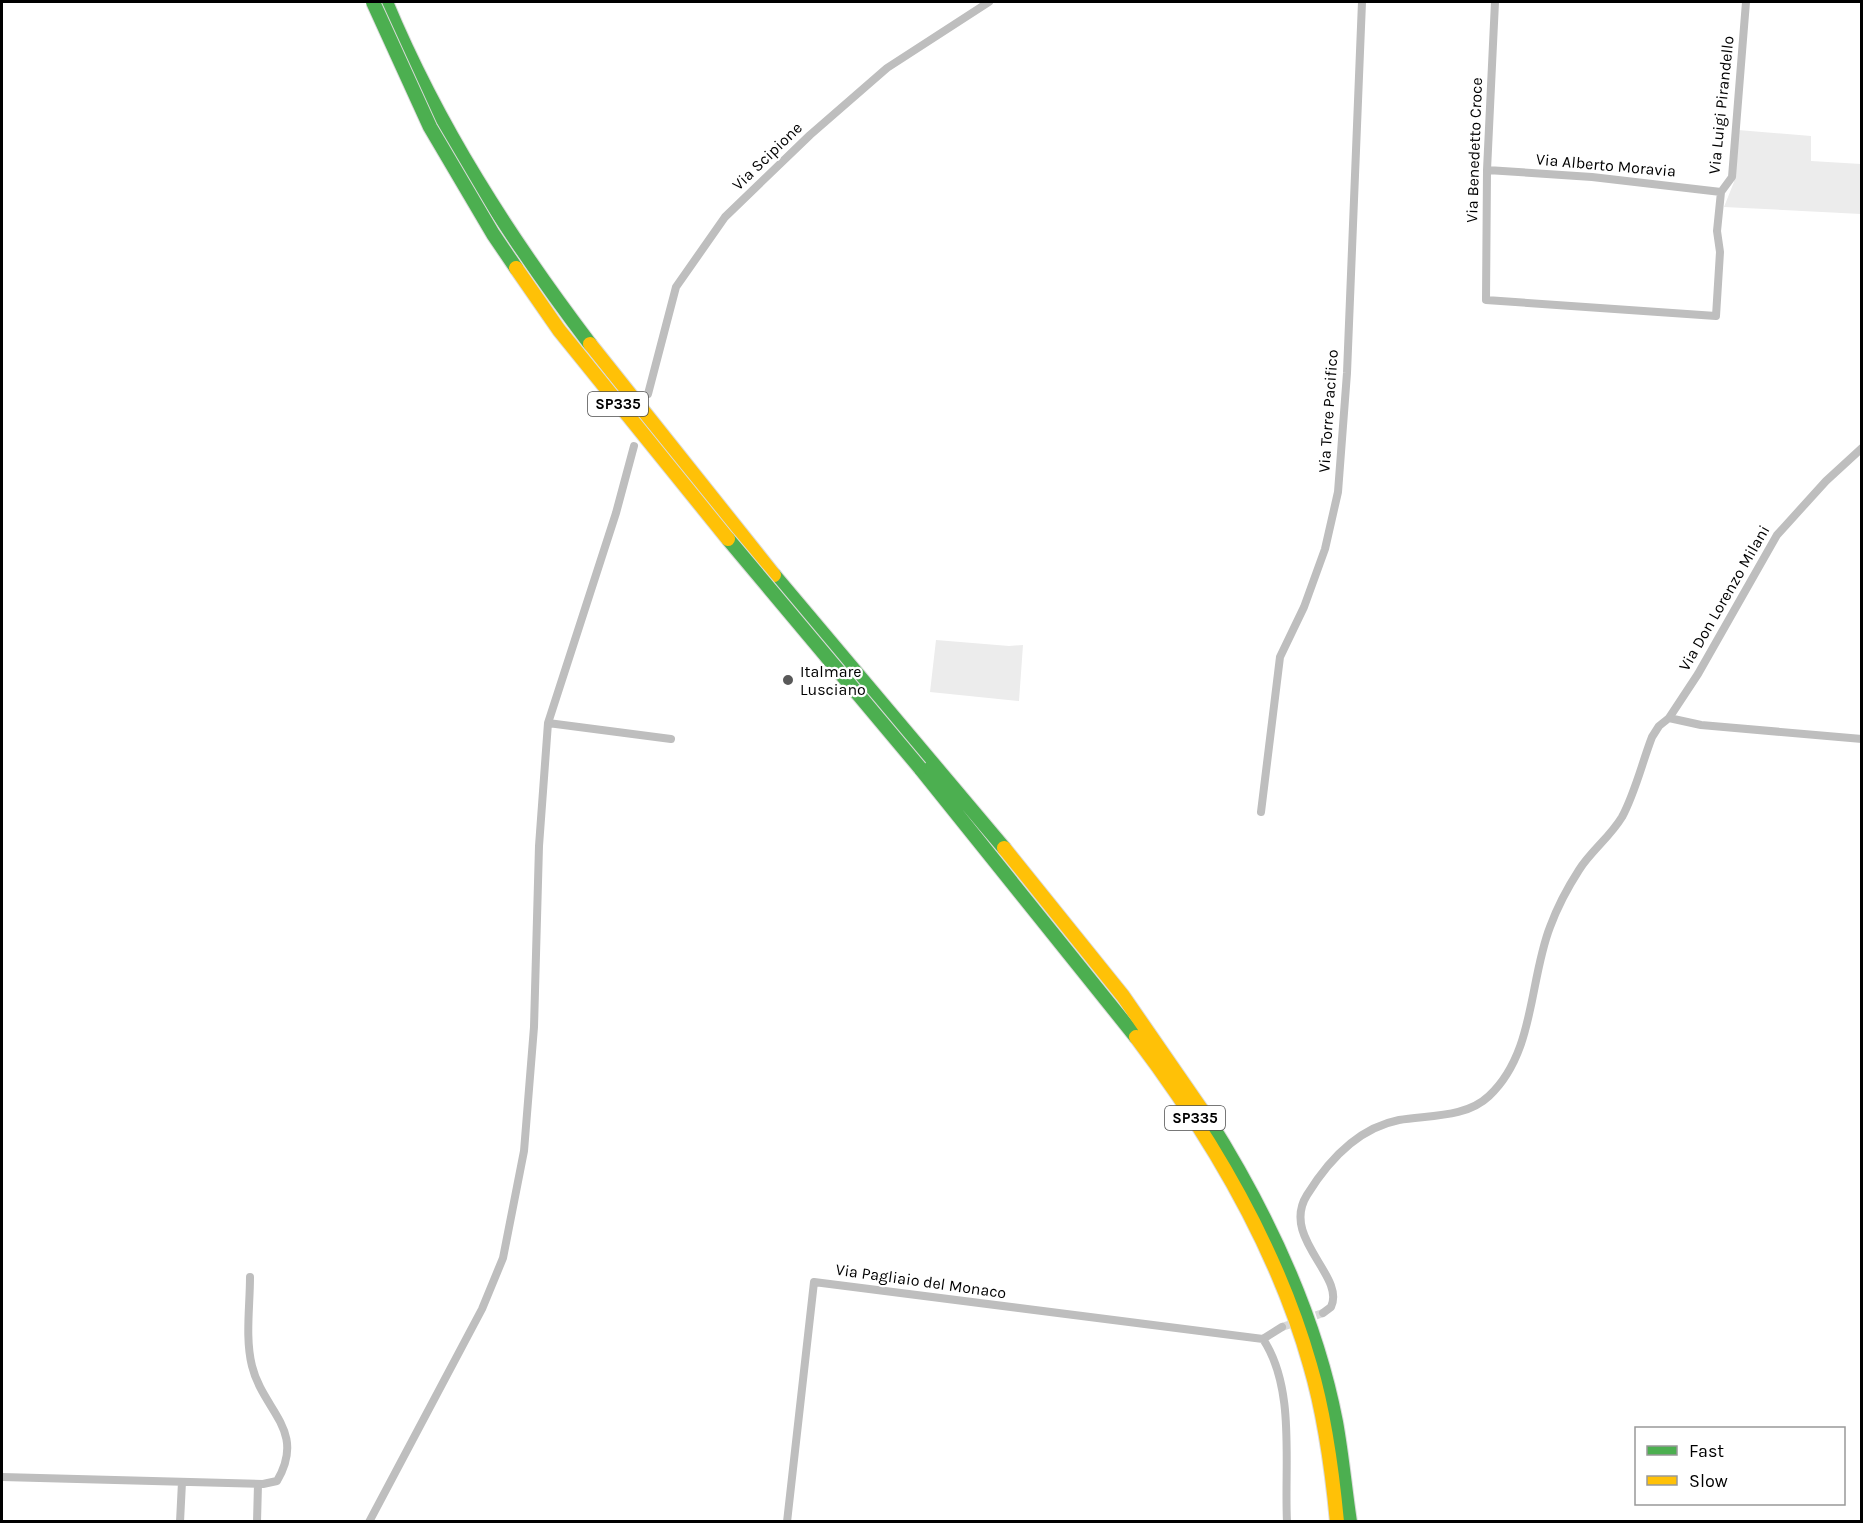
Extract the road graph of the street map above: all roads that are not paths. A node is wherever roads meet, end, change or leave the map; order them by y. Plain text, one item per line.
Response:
1 (373, 2) edge
2 (386, 2) edge
3 (989, 2) edge
4 (1362, 2) edge
5 (1495, 2) edge
6 (1746, 2) edge
7 (1487, 170) junction
8 (1721, 192) junction
9 (1716, 316) joint
10 (648, 394) dead end
11 (634, 446) dead end
12 (1862, 448) edge
13 (1669, 718) junction
14 (548, 723) junction
15 (671, 738) dead end
16 (1862, 739) edge
17 (938, 776) junction
18 (1261, 812) dead end
19 (250, 1277) dead end
20 (1323, 1313) dead end
21 (1282, 1327) tunnel mouth
22 (1263, 1339) junction
23 (2, 1477) edge
24 (182, 1482) junction
25 (258, 1484) junction
26 (180, 1521) edge
27 (256, 1521) edge
28 (369, 1521) edge
29 (787, 1521) edge
30 (1287, 1521) edge
31 (1337, 1521) edge
32 (1350, 1521) edge

1 - 17 highway, SP335, bridge
2 - 17 highway, SP335
3 - 10 street, Via Scipione
4 - 18 street, Via Torre Pacifico
5 - 7 street, Via Benedetto Croce
6 - 8 street, Via Luigi Pirandello
7 - 8 street, Via Alberto Moravia
7 - 9 street, Via Benedetto Croce
8 - 9 street, Via Luigi Pirandello
11 - 14 street
12 - 13 street, Via Don Lorenzo Milani
13 - 16 street
13 - 20 street, Via Don Lorenzo Milani
14 - 15 street
14 - 28 street
17 - 31 highway, SP335
17 - 32 highway, SP335
19 - 25 street
21 - 22 street
22 - 29 street, Via Pagliaio del Monaco
22 - 30 street
23 - 24 street
24 - 25 street
24 - 26 street
25 - 27 street

